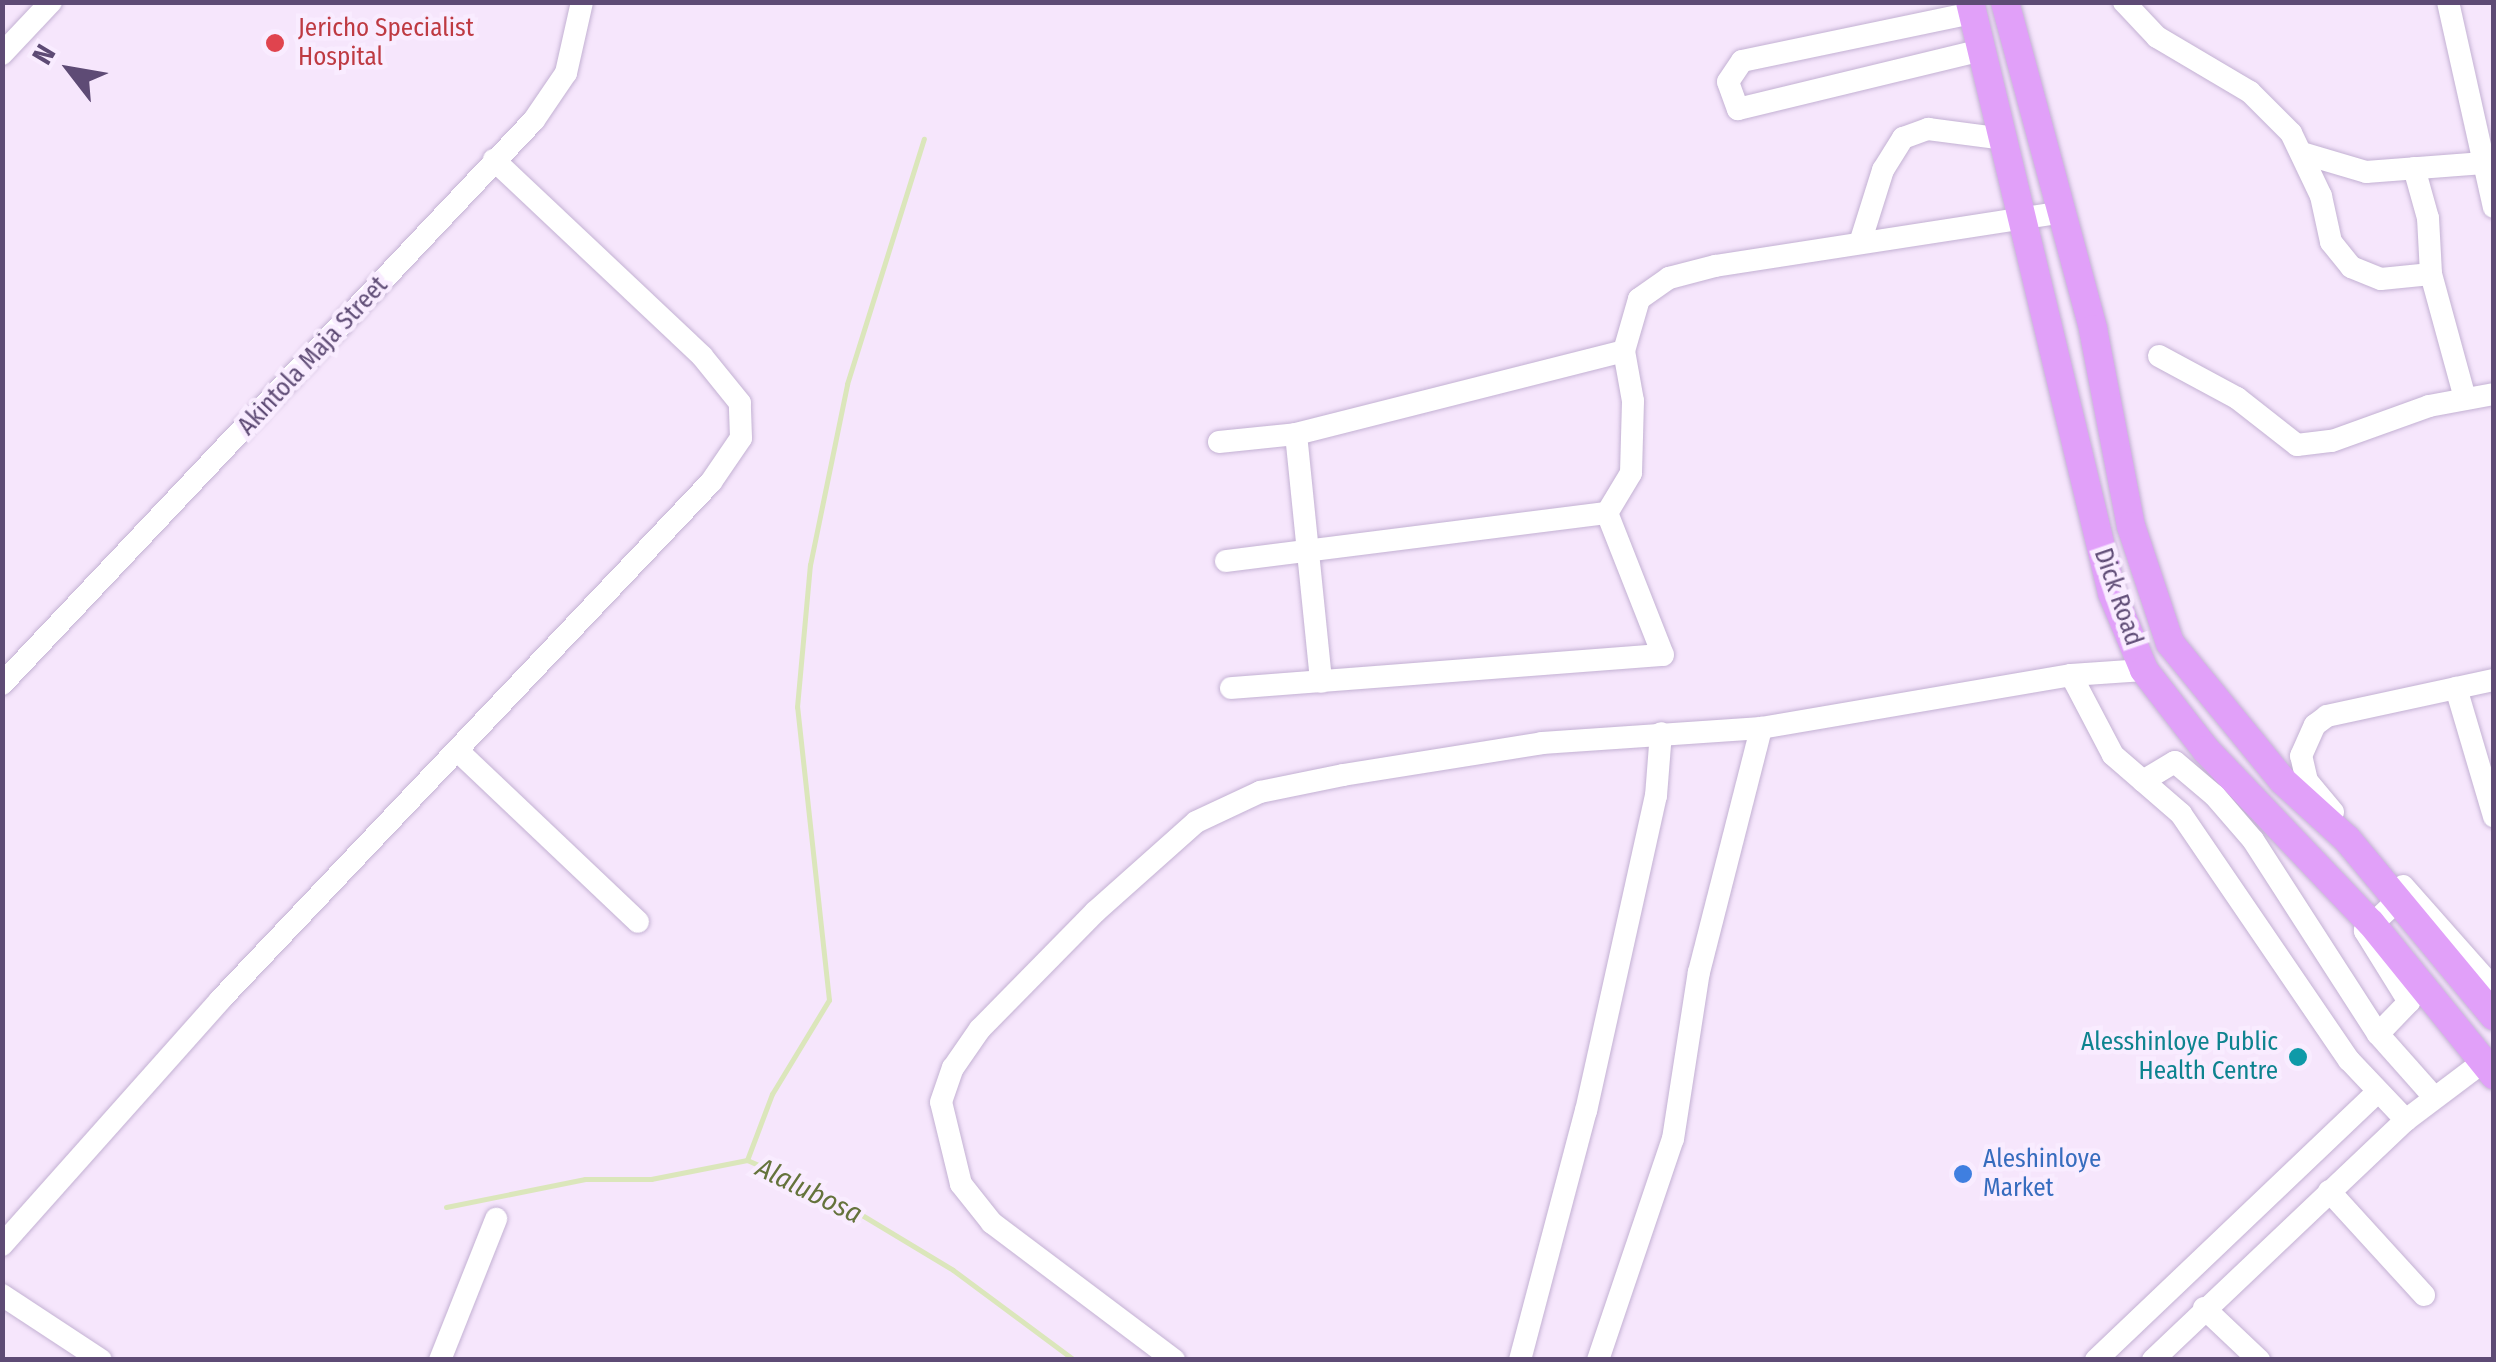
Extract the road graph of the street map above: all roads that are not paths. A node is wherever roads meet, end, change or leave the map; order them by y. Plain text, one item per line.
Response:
1 (51, 2) edge
2 (582, 2) edge
3 (2005, 2) edge
4 (2124, 2) edge
5 (2448, 2) edge
6 (1971, 8) edge
7 (1982, 50) junction
8 (2, 54) edge
9 (2005, 139) junction
10 (2302, 153) junction
11 (494, 160) junction
12 (2484, 163) junction
13 (2414, 168) junction
14 (2494, 206) edge
15 (2063, 212) junction
16 (2025, 222) junction
17 (1860, 243) junction
18 (2431, 274) junction
19 (1624, 351) junction
20 (2159, 356) dead end
21 (2494, 394) edge
22 (2465, 398) junction
23 (1296, 434) junction
24 (1219, 442) dead end
25 (1607, 513) junction
26 (1312, 552) junction
27 (1226, 561) dead end
28 (2144, 670) junction
29 (2071, 675) junction
30 (2494, 680) edge
31 (1321, 682) junction
32 (2, 684) edge
33 (1232, 688) dead end
34 (2456, 688) junction
35 (1761, 728) junction
36 (1661, 733) junction
37 (458, 750) junction
38 (2143, 781) junction
39 (2494, 816) edge
40 (2398, 900) junction
41 (638, 922) dead end
42 (2371, 922) junction
43 (2494, 988) edge
44 (2494, 1016) edge
45 (2378, 1034) junction
46 (2488, 1068) edge
47 (2375, 1094) junction
48 (2434, 1097) junction
49 (2406, 1120) junction
50 (2328, 1192) junction
51 (496, 1219) dead end
52 (2, 1244) edge
53 (2424, 1294) dead end
54 (2, 1295) edge
55 (2204, 1308) junction
56 (101, 1360) edge
57 (440, 1360) edge
58 (1174, 1360) edge
59 (1520, 1360) edge
60 (1598, 1360) edge
61 (2096, 1360) edge
62 (2153, 1360) edge
63 (2259, 1360) edge

1 - 8 street
2 - 11 street, Akintola Maja Street
3 - 15 main road, Dick Road
4 - 10 street
5 - 12 street
6 - 7 main road, Dick Road
6 - 7 street
7 - 9 main road, Dick Road
9 - 16 main road, Dick Road
9 - 17 street
10 - 13 street
10 - 18 street
11 - 32 street, Akintola Maja Street
11 - 37 street
12 - 13 street
12 - 14 street
13 - 18 street
15 - 16 street
15 - 40 main road, Dick Road
16 - 17 street
16 - 28 main road, Dick Road
17 - 19 street
18 - 22 street
19 - 23 street
19 - 25 street
20 - 22 street
21 - 22 street
23 - 24 street
23 - 26 street
25 - 26 street
25 - 31 street
26 - 27 street
26 - 31 street
28 - 29 street
28 - 42 main road, Dick Road
29 - 35 street
29 - 38 street
30 - 34 street
31 - 33 street
34 - 39 street
34 - 43 street
35 - 36 street
35 - 60 street
36 - 58 street
36 - 59 street
37 - 41 street
37 - 52 street
38 - 45 street
38 - 47 street
40 - 42 street
40 - 44 main road, Dick Road
42 - 45 street
42 - 46 main road, Dick Road
45 - 48 street
46 - 48 street
47 - 49 street
47 - 61 street
48 - 49 street
49 - 50 street
50 - 53 street
50 - 55 street
51 - 57 street
54 - 56 street
55 - 62 street
55 - 63 street

